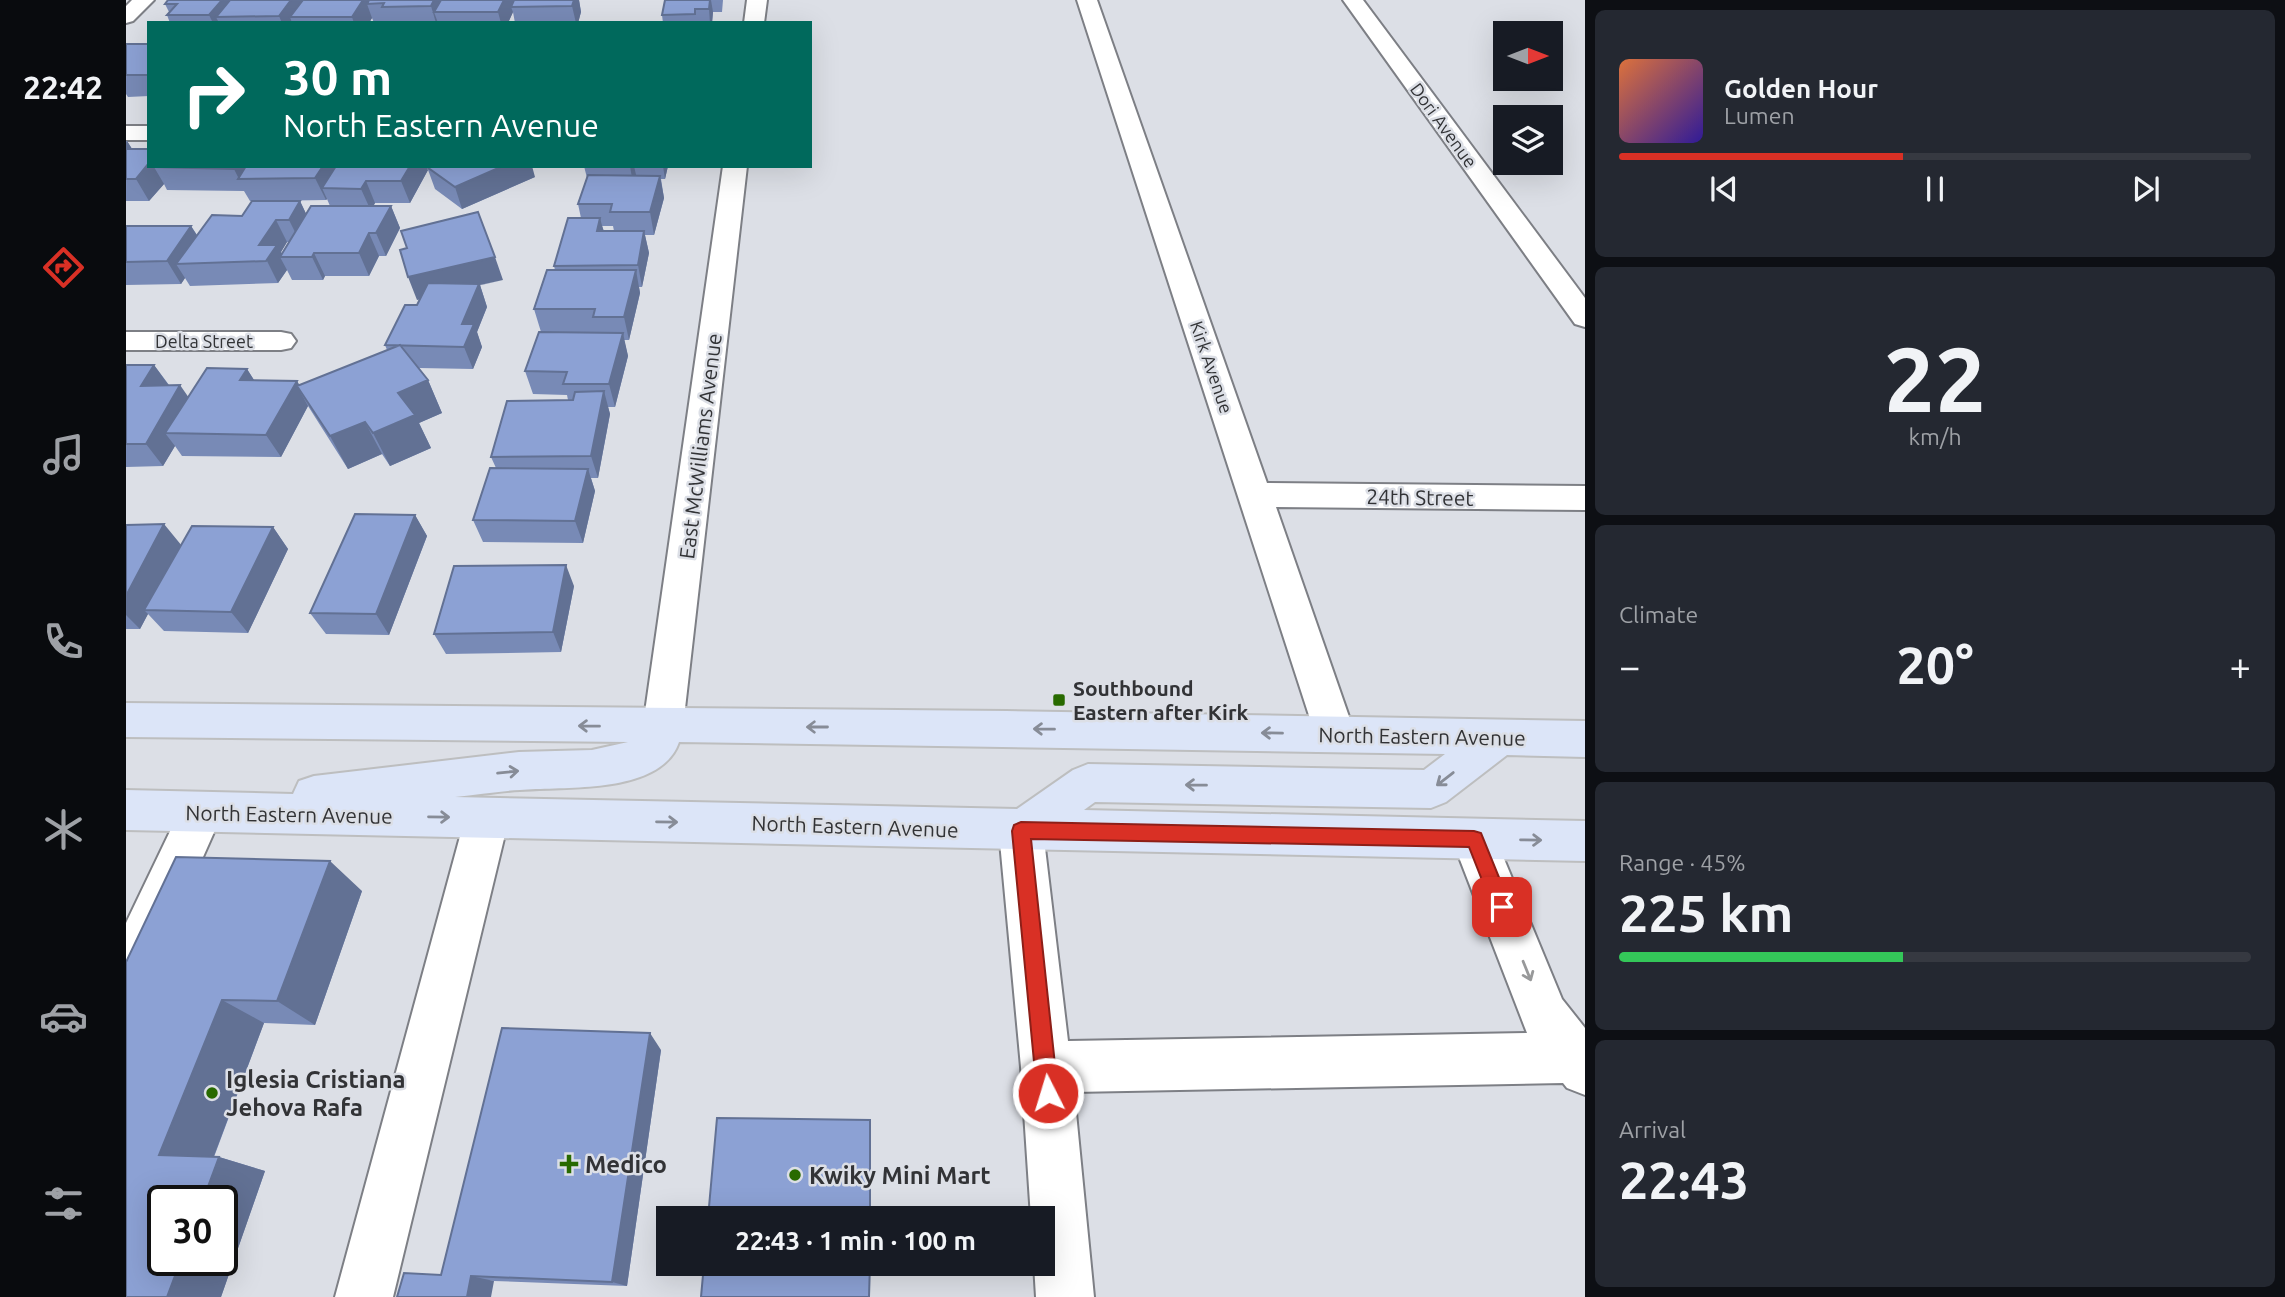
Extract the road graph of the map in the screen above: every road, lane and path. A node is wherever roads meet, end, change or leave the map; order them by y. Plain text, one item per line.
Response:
1 (144, 0) edge
2 (757, 0) edge
3 (1087, 0) edge
4 (1353, 0) edge
5 (126, 17) edge
6 (754, 21) edge
7 (126, 133) edge
8 (147, 133) edge
9 (735, 168) edge
10 (1585, 318) edge
11 (126, 341) edge
12 (281, 341) dead end
13 (1256, 495) junction
14 (1585, 498) edge
15 (126, 720) edge
16 (663, 726) junction
17 (1335, 734) junction
18 (1499, 738) junction
19 (1585, 739) edge
20 (126, 810) edge
21 (187, 811) junction
22 (487, 818) junction
23 (1021, 831) junction
24 (1474, 839) junction
25 (1585, 841) edge
26 (126, 975) edge
27 (1581, 1062) edge
28 (1046, 1068) junction
29 (364, 1297) edge
30 (1065, 1297) edge

1 - 5 street
2 - 6 street
3 - 13 street, Kirk Avenue
4 - 10 street, Dori Avenue
7 - 8 street
9 - 16 street, East McWilliams Avenue
11 - 12 street, Delta Street
13 - 14 street, 24th Street
13 - 17 street, Kirk Avenue
16 -> 15 main road, North Eastern Avenue
17 -> 16 main road, North Eastern Avenue
21 -> 16 main road
17 - 18 main road, North Eastern Avenue
18 - 19 main road, North Eastern Avenue
18 -> 23 main road
20 - 21 main road, North Eastern Avenue
21 -> 22 main road, North Eastern Avenue
21 - 26 street
22 -> 23 main road, North Eastern Avenue
22 - 29 street
23 - 24 main road, North Eastern Avenue
23 - 28 street
24 -> 25 main road, North Eastern Avenue
24 -> 27 street
27 - 28 street
28 - 30 street

